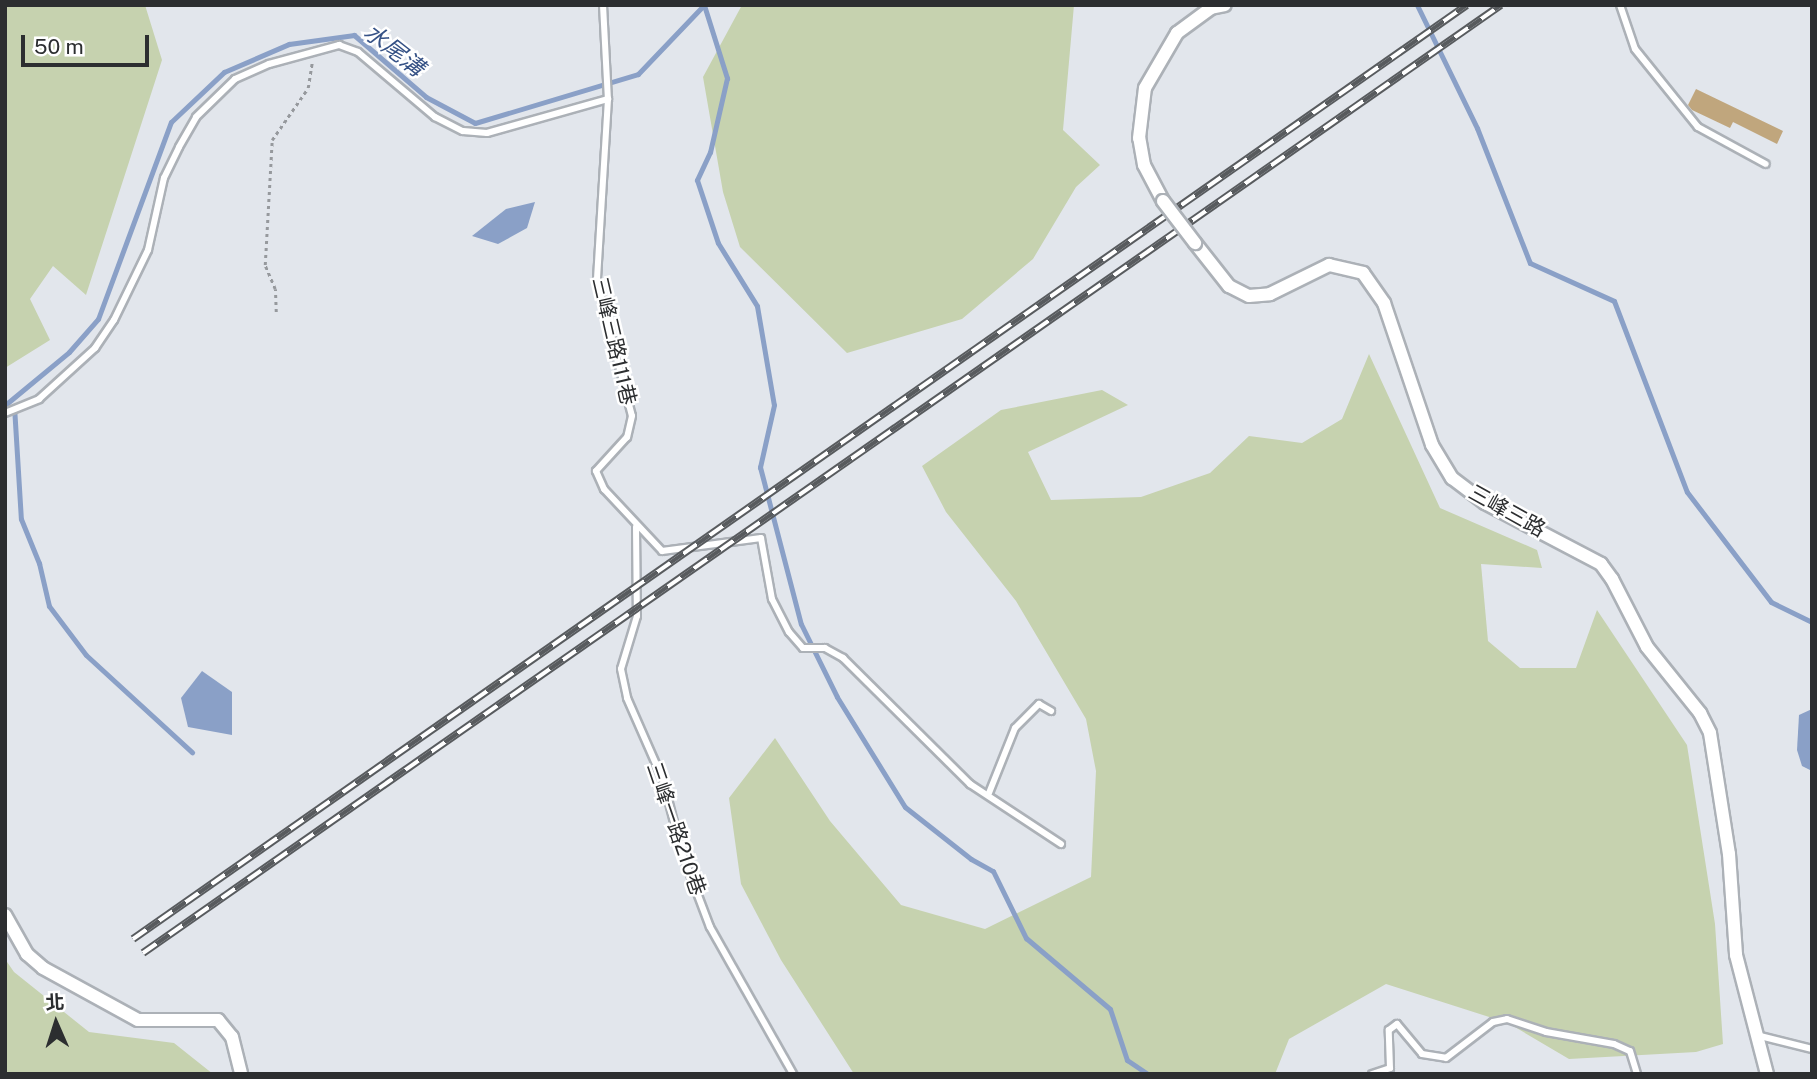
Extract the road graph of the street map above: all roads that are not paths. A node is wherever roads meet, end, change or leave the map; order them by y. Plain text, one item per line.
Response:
1 (603, 5) edge
2 (1224, 5) edge
3 (1620, 5) edge
4 (608, 97) junction
5 (1766, 164) dead end
6 (5, 413) edge
7 (636, 527) junction
8 (1051, 711) dead end
9 (989, 793) junction
10 (1061, 844) dead end
11 (5, 915) edge
12 (1754, 1035) junction
13 (1812, 1049) edge
14 (241, 1074) edge
15 (793, 1074) edge
16 (1372, 1074) edge
17 (1637, 1074) edge
18 (1767, 1074) edge

1 - 4 lane, 三峰三路111巷
2 - 12 street, 三峰三路, bridge
3 - 5 lane
4 - 6 lane
4 - 7 lane, 三峰三路111巷
7 - 9 lane, 三峰三路111巷
7 - 15 lane, 三峰一路210巷
8 - 9 lane
9 - 10 lane, 三峰三路111巷
11 - 14 street
12 - 13 lane
12 - 18 street, 三峰三路
16 - 17 lane

